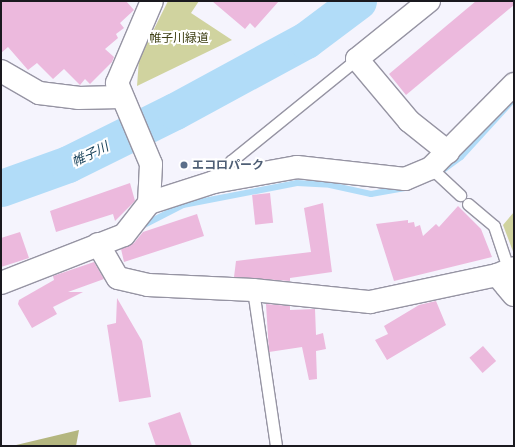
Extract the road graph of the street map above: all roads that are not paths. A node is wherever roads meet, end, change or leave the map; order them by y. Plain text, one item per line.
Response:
1 (152, 1) edge
2 (429, 1) edge
3 (357, 59) junction
4 (1, 71) edge
5 (514, 84) edge
6 (123, 101) junction
7 (448, 152) junction
8 (431, 168) junction
9 (214, 182) junction
10 (460, 196) dead end
11 (149, 203) junction
12 (468, 204) dead end
13 (98, 244) junction
14 (507, 272) edge
15 (1, 283) edge
16 (253, 290) junction
17 (514, 295) edge
18 (276, 446) edge

1 - 6 street
2 - 3 street
3 - 7 street
3 - 9 lane
4 - 6 street
5 - 7 street
6 - 11 street
7 - 8 street
8 - 9 street
8 - 10 lane
9 - 11 street
11 - 13 street
12 - 14 lane
13 - 15 street
13 - 16 street
14 - 16 street
14 - 17 street
16 - 18 lane

